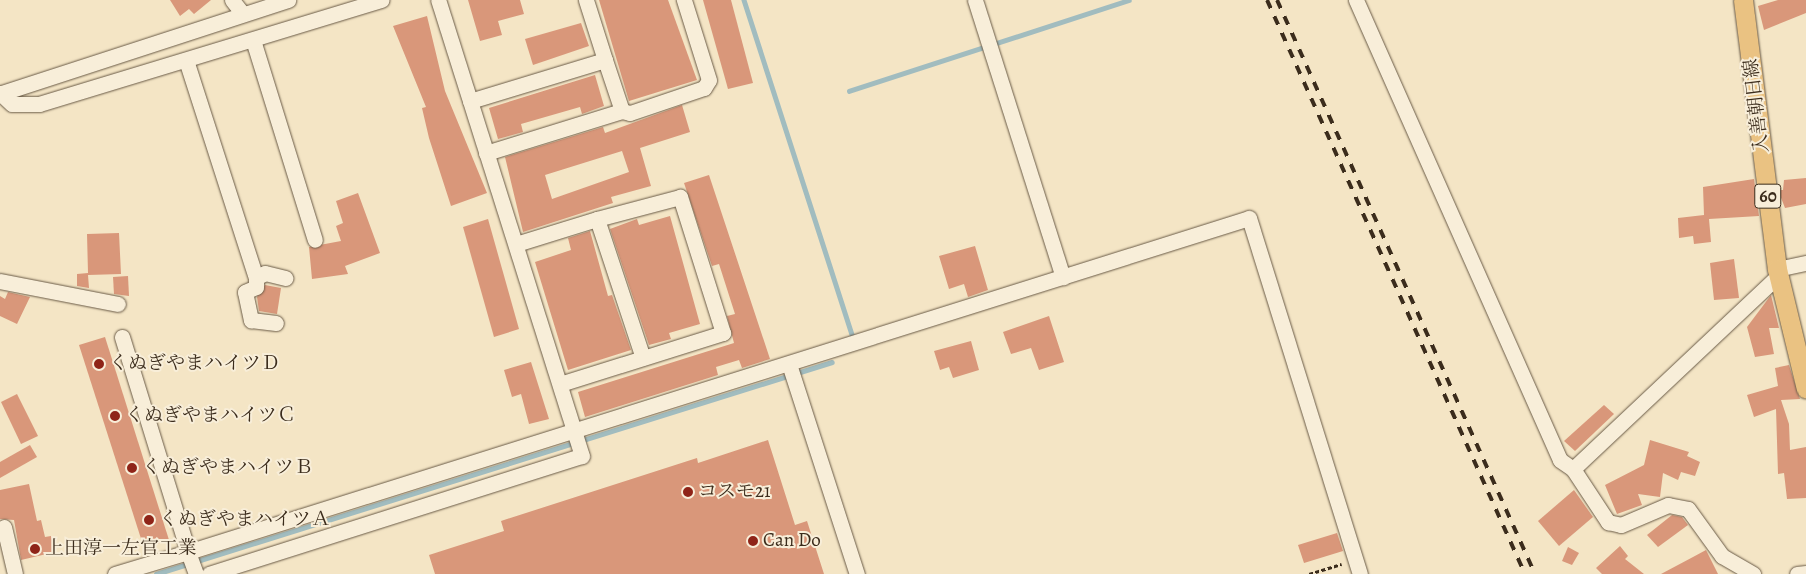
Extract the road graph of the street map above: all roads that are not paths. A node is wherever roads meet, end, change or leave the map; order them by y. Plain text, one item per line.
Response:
1 (232, 0) edge
2 (288, 0) edge
3 (382, 0) edge
4 (438, 0) edge
5 (586, 0) edge
6 (684, 0) edge
7 (975, 0) edge
8 (1356, 0) edge
9 (1743, 0) edge
10 (243, 14) junction
11 (253, 40) junction
12 (186, 60) junction
13 (605, 60) junction
14 (1, 93) edge
15 (470, 102) junction
16 (622, 111) junction
17 (486, 153) junction
18 (597, 219) junction
19 (315, 240) dead end
20 (516, 244) junction
21 (1806, 263) edge
22 (1778, 272) junction
23 (1063, 277) junction
24 (256, 278) junction
25 (285, 278) dead end
26 (0, 281) edge
27 (118, 304) dead end
28 (276, 323) dead end
29 (122, 337) dead end
30 (642, 358) junction
31 (789, 364) junction
32 (560, 384) junction
33 (1806, 389) edge
34 (575, 430) junction
35 (1573, 469) junction
36 (4, 527) dead end
37 (188, 552) junction
38 (1358, 567) edge
39 (225, 572) edge
40 (1806, 573) edge
41 (15, 574) edge
42 (114, 574) edge
43 (196, 574) edge
44 (209, 574) edge
45 (857, 574) edge
46 (1754, 574) edge
47 (1797, 574) edge

1 - 10 street
2 - 10 street
3 - 11 street
4 - 15 street
5 - 13 street
6 - 16 street
7 - 23 street
8 - 35 street
9 - 22 main road, 入善朝日線 / 60
10 - 14 street
11 - 12 street
11 - 19 street
12 - 14 street
12 - 24 street
13 - 15 street
13 - 16 street
15 - 17 street
16 - 17 street
17 - 20 street
18 - 20 street
18 - 30 street
18 - 30 street
20 - 32 street
21 - 22 street
22 - 33 main road, 入善朝日線 / 60
22 - 35 street
23 - 31 street
23 - 38 street
24 - 25 street
24 - 28 street
26 - 27 street
29 - 37 street
30 - 32 street
31 - 34 street
31 - 45 street
32 - 34 street
34 - 37 street
34 - 39 street
35 - 46 street
36 - 41 street
37 - 42 street
37 - 43 street
39 - 44 street
40 - 47 street

